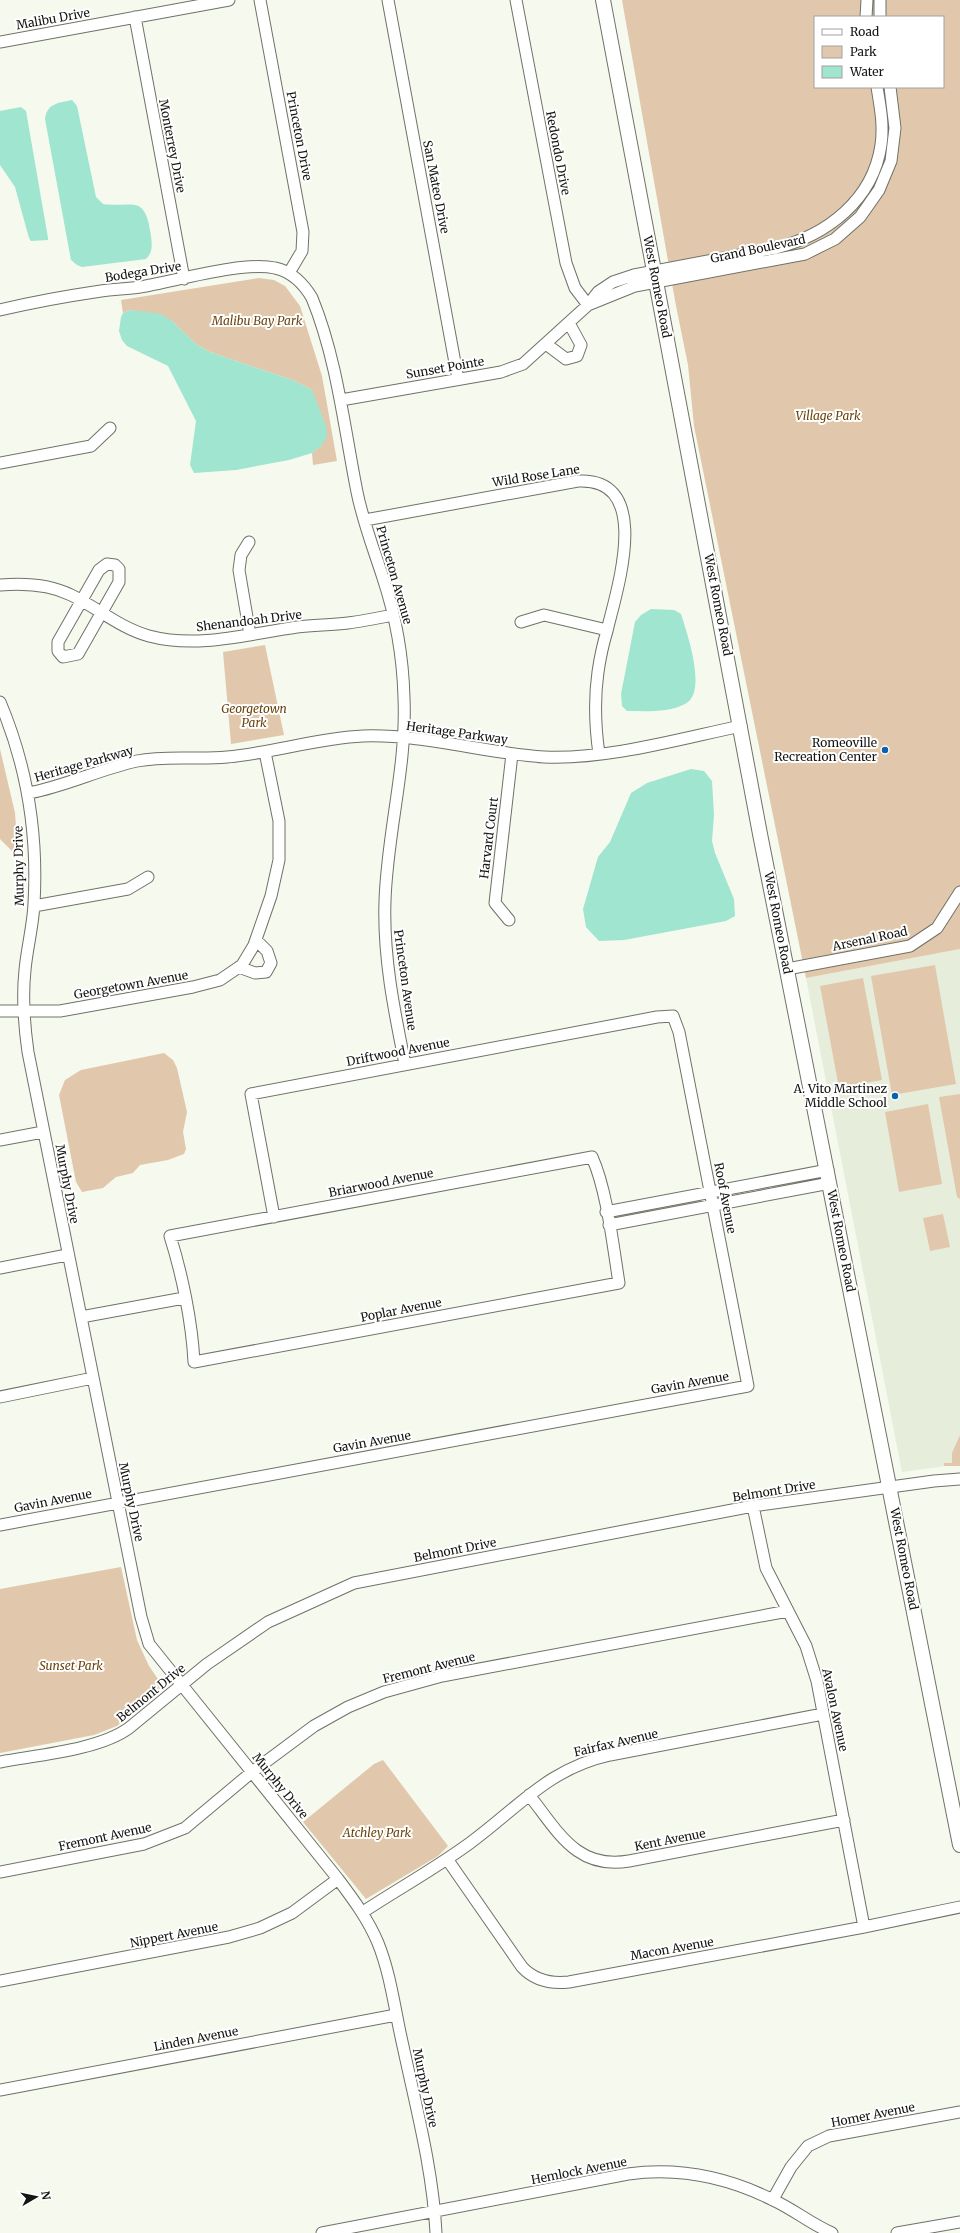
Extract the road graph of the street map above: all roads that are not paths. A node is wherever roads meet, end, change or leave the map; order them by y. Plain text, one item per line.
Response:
1 (229, 0) edge
2 (260, 0) edge
3 (388, 0) edge
4 (516, 0) edge
5 (603, 0) edge
6 (867, 0) edge
7 (880, 0) edge
8 (866, 16) edge
9 (880, 16) edge
10 (135, 17) junction
11 (0, 42) edge
12 (877, 88) edge
13 (890, 88) edge
14 (289, 273) junction
15 (656, 276) junction
16 (184, 279) junction
17 (588, 305) junction
18 (0, 310) edge
19 (569, 323) junction
20 (546, 344) junction
21 (458, 379) junction
22 (341, 400) junction
23 (110, 428) dead end
24 (0, 463) edge
25 (365, 520) junction
26 (250, 542) dead end
27 (0, 585) edge
28 (81, 600) junction
29 (102, 614) junction
30 (393, 615) junction
31 (521, 622) dead end
32 (607, 630) junction
33 (250, 634) junction
34 (0, 702) edge
35 (741, 726) junction
36 (403, 737) junction
37 (265, 752) junction
38 (512, 754) junction
39 (599, 754) junction
40 (29, 793) junction
41 (148, 877) dead end
42 (960, 892) edge
43 (34, 906) junction
44 (509, 920) dead end
45 (256, 940) junction
46 (239, 967) junction
47 (787, 969) junction
48 (0, 1011) edge
49 (23, 1011) junction
50 (673, 1016) joint
51 (405, 1064) junction
52 (43, 1132) junction
53 (0, 1140) edge
54 (829, 1176) junction
55 (711, 1192) junction
56 (714, 1204) junction
57 (606, 1212) junction
58 (274, 1216) junction
59 (609, 1225) junction
60 (67, 1255) junction
61 (0, 1268) edge
62 (184, 1298) junction
63 (81, 1316) junction
64 (93, 1378) junction
65 (748, 1386) joint
66 (0, 1397) edge
67 (960, 1479) edge
68 (890, 1487) junction
69 (118, 1503) junction
70 (753, 1506) junction
71 (0, 1525) edge
72 (788, 1611) junction
73 (181, 1686) junction
74 (823, 1714) junction
75 (0, 1762) edge
76 (252, 1772) junction
77 (529, 1795) junction
78 (844, 1820) junction
79 (960, 1845) edge
80 (447, 1859) junction
81 (0, 1872) edge
82 (338, 1879) junction
83 (960, 1907) edge
84 (362, 1912) junction
85 (864, 1927) junction
86 (0, 1980) edge
87 (396, 2015) junction
88 (0, 2090) edge
89 (960, 2112) edge
90 (773, 2200) junction
91 (435, 2212) junction
92 (960, 2222) edge
93 (322, 2233) edge
94 (436, 2233) edge
95 (832, 2233) edge
96 (897, 2233) edge

1 - 10 street, Malibu Drive
2 - 14 street, Princeton Drive
3 - 21 street, San Mateo Drive
4 - 17 street, Redondo Drive
5 - 15 main road, West Romeo Road
6 - 8 street
7 - 9 street
10 - 11 street, Malibu Drive
10 - 16 street, Monterrey Drive
12 - 15 street, Grand Boulevard
13 - 15 street, Grand Boulevard
14 - 16 street, Bodega Drive
14 - 22 street, Princeton Avenue
15 - 17 street, Sunset Pointe
15 - 35 main road, West Romeo Road
16 - 18 street, Bodega Drive
17 - 19 street, Sunset Pointe
19 - 20 street, Sunset Pointe
19 - 20 street
20 - 21 street, Sunset Pointe
21 - 22 street, Sunset Pointe
22 - 25 street, Princeton Avenue
23 - 24 street
25 - 30 street, Princeton Avenue
25 - 32 street, Wild Rose Lane
26 - 33 street
27 - 28 street, Shenandoah Drive
28 - 29 street, Shenandoah Drive
28 - 29 street
28 - 29 street
29 - 33 street, Shenandoah Drive
30 - 33 street, Shenandoah Drive
30 - 36 street, Princeton Avenue
31 - 32 street
32 - 39 street, Wild Rose Lane
34 - 40 street, Murphy Drive
35 - 39 street, Heritage Parkway
35 - 47 main road, West Romeo Road
36 - 37 street, Heritage Parkway
36 - 38 street, Heritage Parkway
36 - 51 street, Princeton Avenue
37 - 40 street, Heritage Parkway
37 - 45 street, Georgetown Avenue
38 - 39 street, Heritage Parkway
38 - 44 street, Harvard Court
40 - 43 street, Murphy Drive
41 - 43 street
42 - 47 street, Arsenal Road
43 - 49 street, Murphy Drive
45 - 46 street, Georgetown Avenue
45 - 46 street
46 - 49 street, Georgetown Avenue
47 - 54 main road, West Romeo Road
48 - 49 street, Georgetown Avenue
49 - 52 street, Murphy Drive
50 - 51 street, Driftwood Avenue
50 - 55 street, Roof Avenue
51 - 58 street, Driftwood Avenue
52 - 53 street
52 - 60 street, Murphy Drive
54 - 55 street
54 - 56 street
54 - 68 main road, West Romeo Road
55 - 56 street, Roof Avenue
55 - 57 street
56 - 59 street
56 - 65 street, Roof Avenue
57 - 58 street, Briarwood Avenue
57 - 59 street, Briarwood Avenue
58 - 62 street, Briarwood Avenue
59 - 62 street, Poplar Avenue
60 - 61 street
60 - 63 street, Murphy Drive
62 - 63 street
63 - 64 street, Murphy Drive
64 - 66 street
64 - 69 street, Murphy Drive
65 - 69 street, Gavin Avenue
67 - 68 street, Belmont Drive
68 - 70 street, Belmont Drive
68 - 79 main road, West Romeo Road
69 - 71 street, Gavin Avenue
69 - 73 street, Murphy Drive
70 - 72 street, Avalon Avenue
70 - 73 street, Belmont Drive
72 - 74 street, Avalon Avenue
72 - 76 street, Fremont Avenue
73 - 75 street, Belmont Drive
73 - 76 street, Murphy Drive
74 - 77 street, Fairfax Avenue
74 - 78 street, Avalon Avenue
76 - 81 street, Fremont Avenue
76 - 82 street, Murphy Drive
77 - 78 street, Kent Avenue
77 - 80 street, Fairfax Avenue
78 - 85 street, Avalon Avenue
80 - 84 street, Fairfax Avenue
80 - 85 street, Macon Avenue
82 - 84 street, Murphy Drive
82 - 86 street, Nippert Avenue
83 - 85 street, Macon Avenue
84 - 87 street, Murphy Drive
87 - 88 street, Linden Avenue
87 - 91 street, Murphy Drive
89 - 90 street, Homer Avenue
90 - 91 street, Hemlock Avenue
90 - 95 street, Hemlock Avenue
91 - 93 street, Hemlock Avenue
91 - 94 street, Murphy Drive
92 - 96 street

